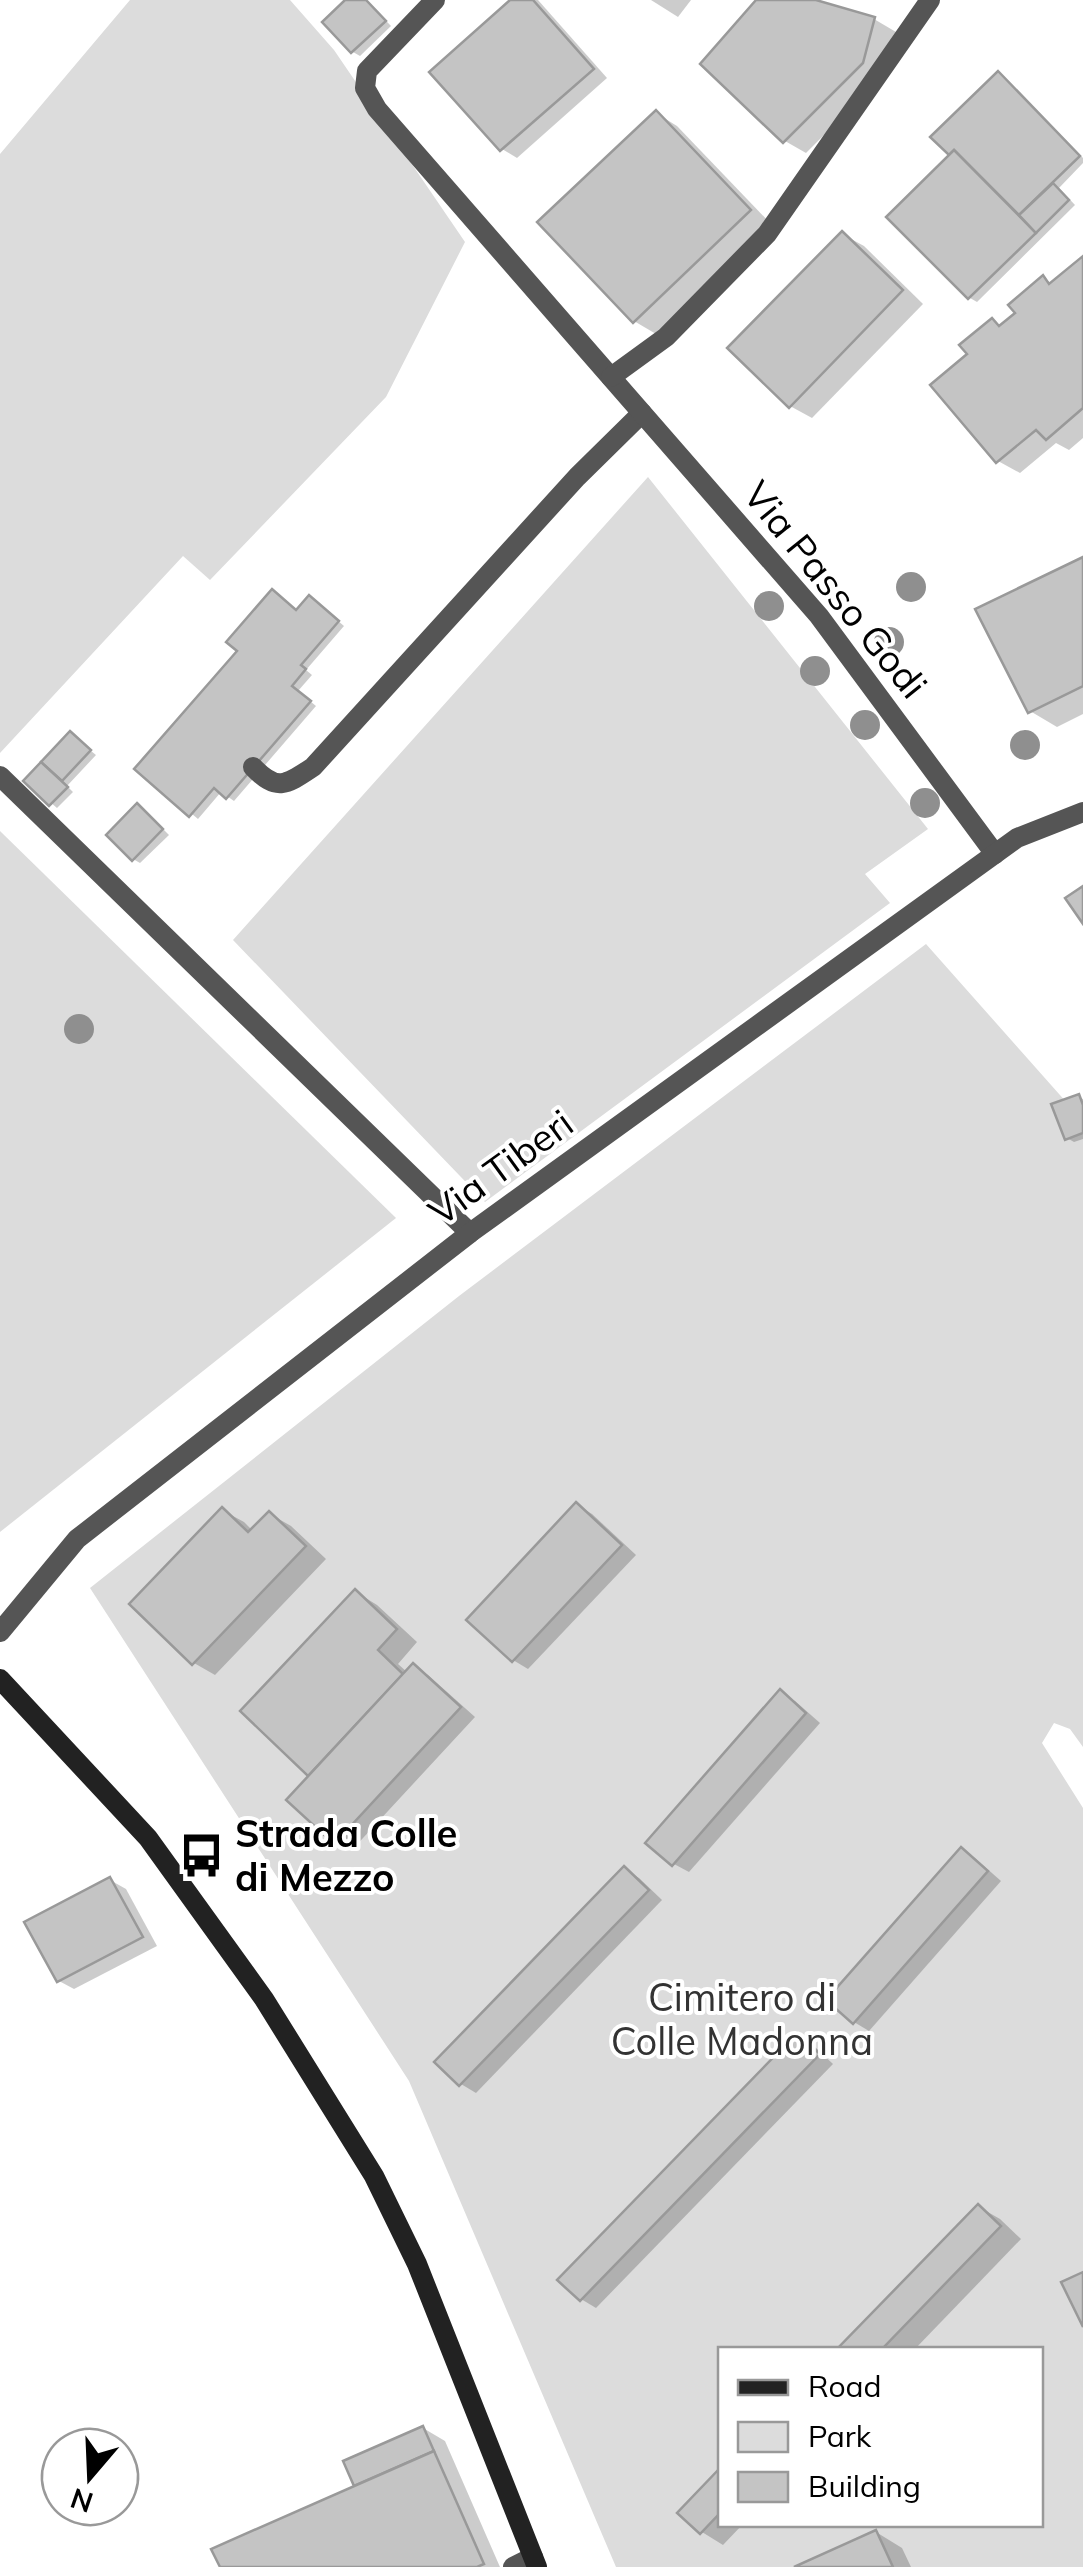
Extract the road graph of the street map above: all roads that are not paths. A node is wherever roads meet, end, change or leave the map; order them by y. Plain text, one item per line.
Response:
1 (435, 0) edge
2 (930, 0) edge
3 (610, 377) junction
4 (642, 413) junction
5 (253, 767) dead end
6 (0, 776) edge
7 (1083, 812) edge
8 (995, 854) junction
9 (470, 1233) junction
10 (0, 1632) edge
11 (0, 1679) edge
12 (535, 2562) edge
13 (513, 2567) edge

1 - 3 street, Via Passo Godi
2 - 3 street
3 - 4 street, Via Passo Godi
4 - 5 street
4 - 8 street, Via Passo Godi
6 - 9 street
7 - 8 street, Via Tiberi
8 - 9 street, Via Tiberi
9 - 10 street, Via Tiberi
11 - 12 street
12 - 13 street

